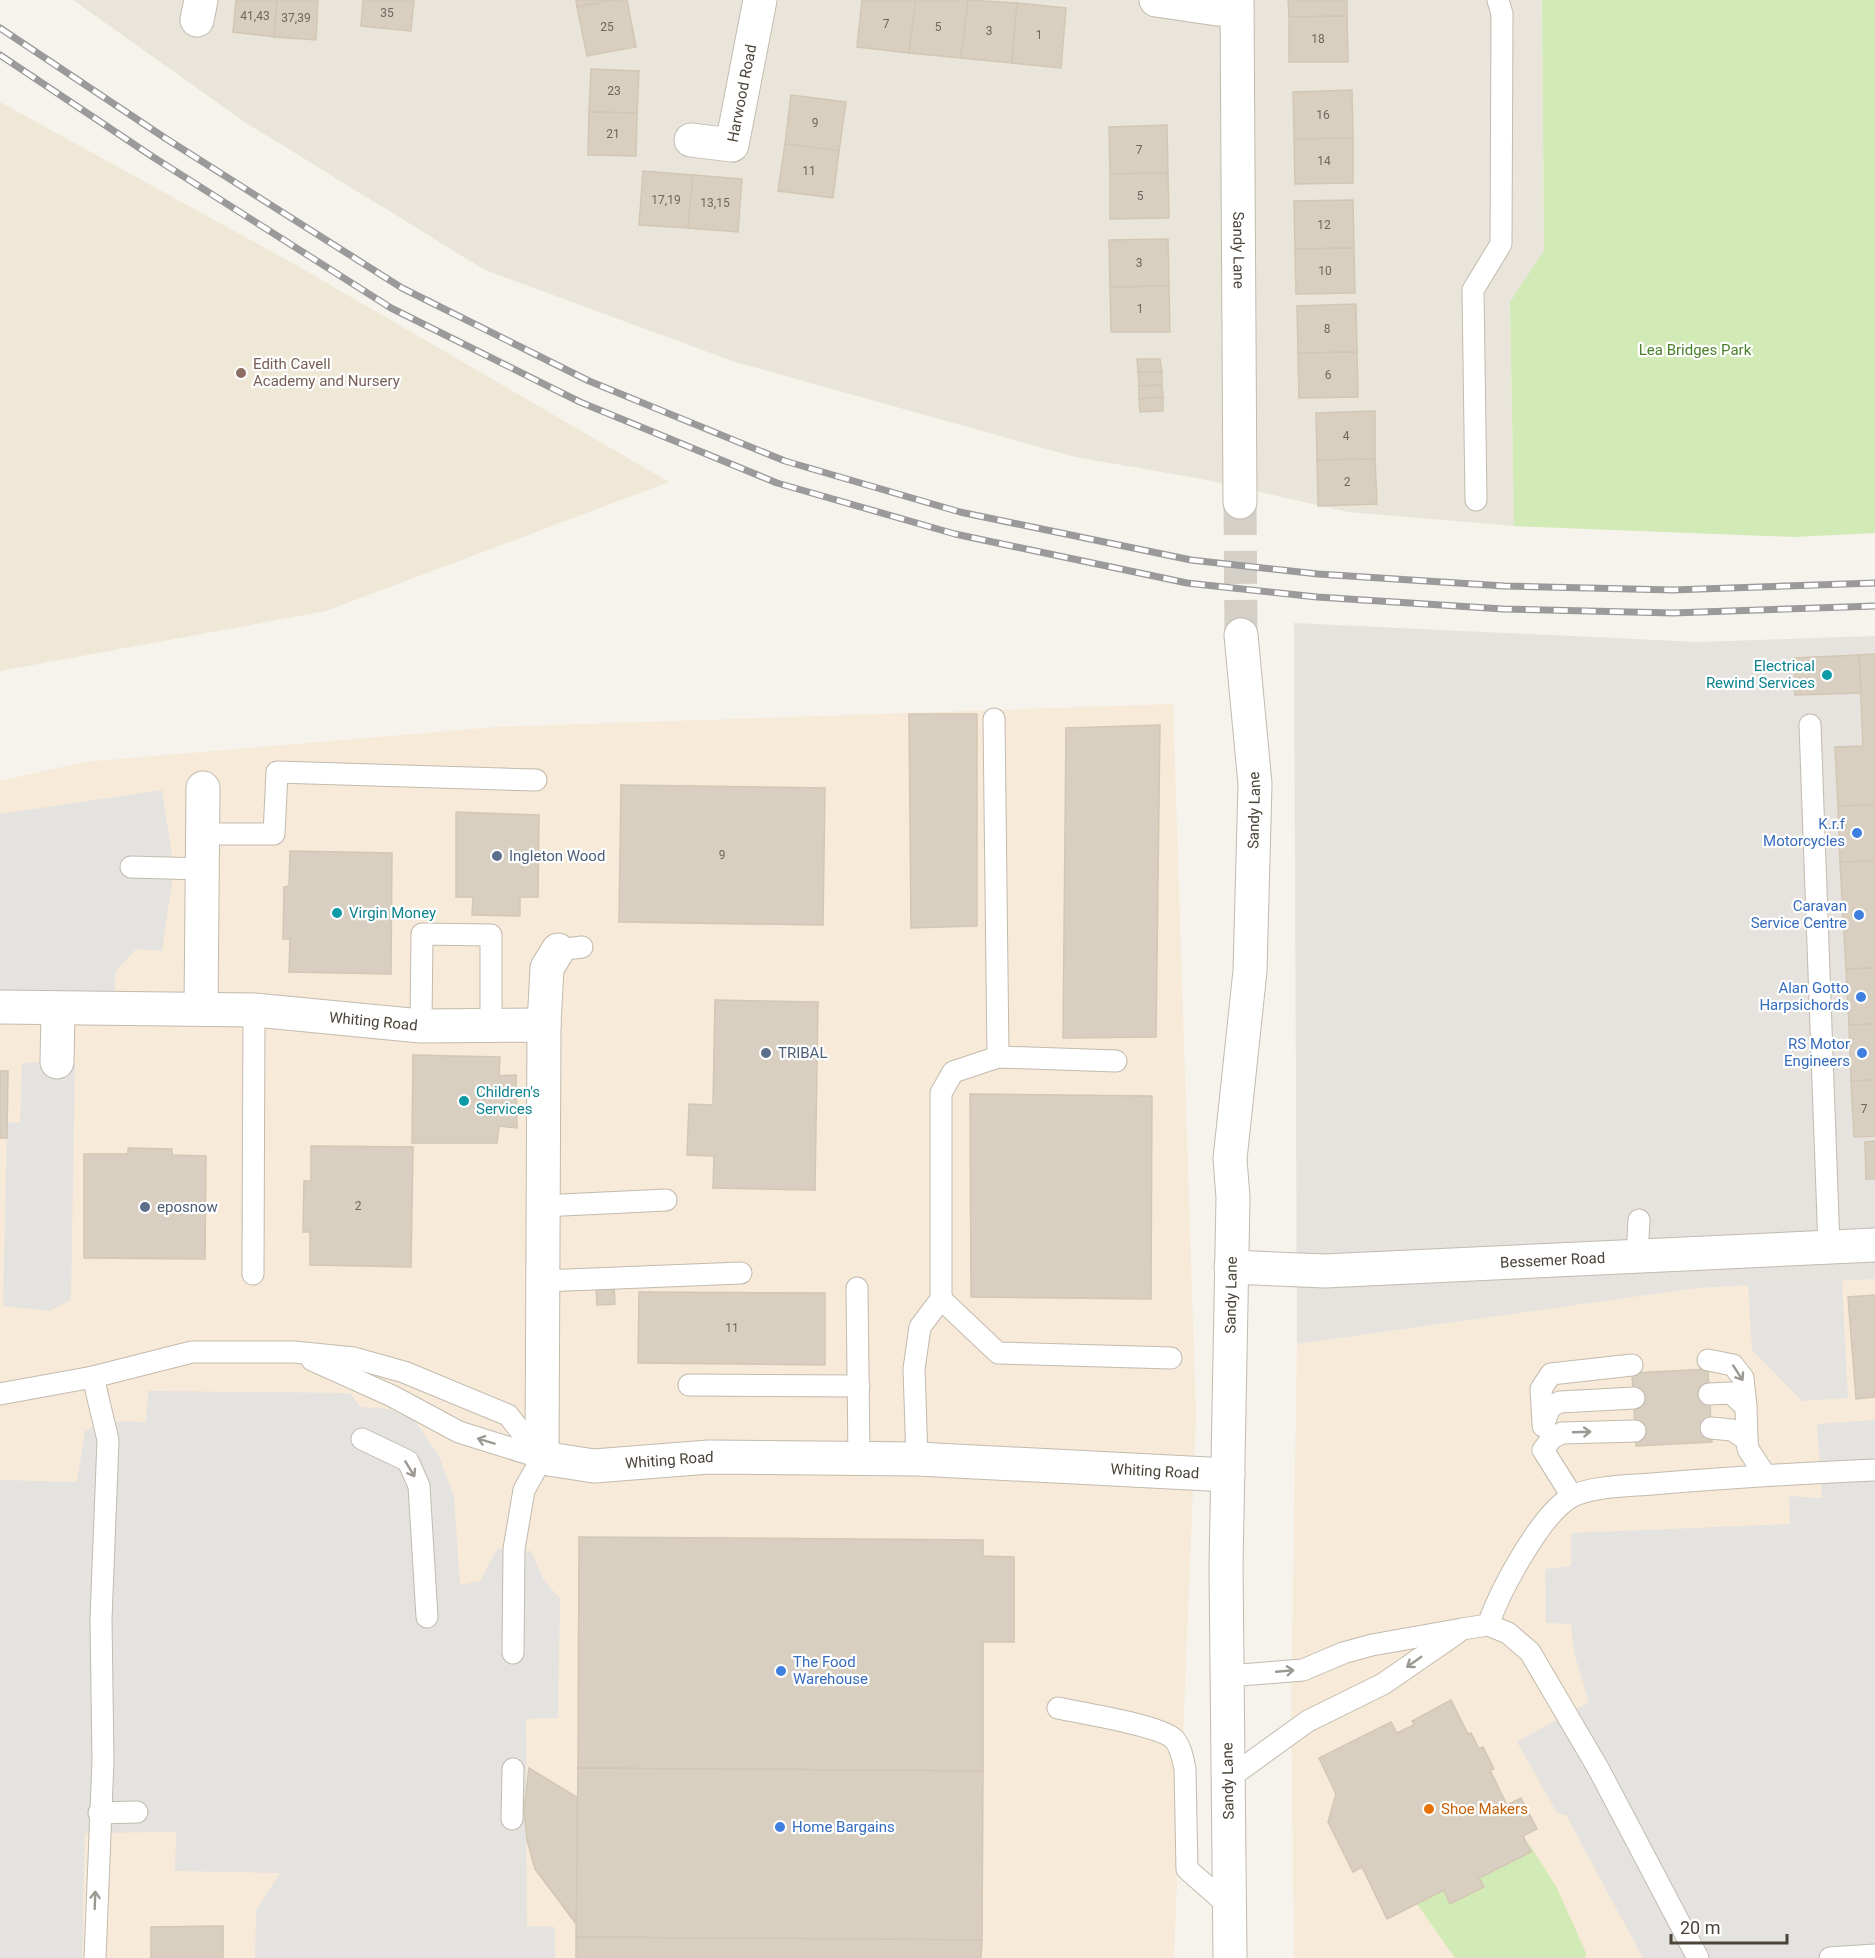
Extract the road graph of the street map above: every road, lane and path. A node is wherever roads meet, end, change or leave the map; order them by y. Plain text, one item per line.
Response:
1 (760, 0) edge
2 (1156, 0) edge
3 (1498, 0) edge
4 (1237, 4) edge
5 (691, 140) dead end
6 (1476, 500) dead end
7 (1240, 502) tunnel mouth
8 (1240, 635) tunnel mouth
9 (994, 719) dead end
10 (1810, 725) dead end
11 (536, 780) dead end
12 (203, 788) dead end
13 (204, 834) junction
14 (131, 867) dead end
15 (204, 868) junction
16 (570, 948) dead end
17 (0, 1007) edge
18 (201, 1009) junction
19 (58, 1010) junction
20 (254, 1010) junction
21 (544, 1025) junction
22 (421, 1026) junction
23 (491, 1026) junction
24 (998, 1057) junction
25 (1116, 1061) dead end
26 (57, 1062) dead end
27 (666, 1200) dead end
28 (542, 1206) junction
29 (1639, 1220) dead end
30 (1875, 1245) edge
31 (1829, 1247) junction
32 (1637, 1257) junction
33 (1231, 1268) junction
34 (741, 1273) dead end
35 (253, 1274) dead end
36 (543, 1281) junction
37 (857, 1288) dead end
38 (941, 1299) junction
39 (294, 1352) junction
40 (1171, 1358) dead end
41 (1708, 1360) dead end
42 (1632, 1365) dead end
43 (93, 1377) junction
44 (688, 1385) dead end
45 (859, 1386) junction
46 (0, 1394) edge
47 (1709, 1394) dead end
48 (1634, 1398) dead end
49 (1746, 1407) junction
50 (1543, 1424) junction
51 (1711, 1428) dead end
52 (1635, 1431) dead end
53 (362, 1439) dead end
54 (1747, 1440) junction
55 (1543, 1450) junction
56 (542, 1458) junction
57 (859, 1458) junction
58 (917, 1459) junction
59 (1875, 1470) edge
60 (1228, 1474) junction
61 (1765, 1475) junction
62 (1572, 1496) junction
63 (427, 1617) dead end
64 (1488, 1625) junction
65 (1462, 1629) junction
66 (513, 1653) dead end
67 (1227, 1676) junction
68 (1058, 1708) dead end
69 (513, 1769) dead end
70 (1229, 1778) junction
71 (137, 1812) dead end
72 (99, 1813) junction
73 (512, 1819) dead end
74 (1229, 1906) junction
75 (1875, 1955) edge
76 (95, 1958) edge
77 (1230, 1958) edge
78 (1698, 1958) edge
79 (1830, 1958) edge

1 - 5 street, Harwood Road
2 - 4 street
3 - 6 lane
4 - 7 street, Sandy Lane
8 - 33 street, Sandy Lane
9 - 24 lane
10 - 31 lane
11 - 13 lane
12 - 13 street
13 - 15 street
14 - 15 lane
15 - 18 street
16 - 21 street
17 - 19 street, Whiting Road
18 - 19 street, Whiting Road
18 - 20 street, Whiting Road
19 - 26 street
20 - 22 street, Whiting Road
20 - 35 lane
21 - 23 street, Whiting Road
21 - 28 street
22 - 23 street, Whiting Road
22 - 23 lane
24 - 25 lane
24 - 38 lane
27 - 28 lane
28 - 36 street
29 - 32 lane
30 - 31 street, Bessemer Road
31 - 32 street, Bessemer Road
32 - 33 street, Bessemer Road
33 - 60 street, Sandy Lane
34 - 36 lane
36 - 56 street
37 - 45 lane
38 - 40 lane
38 - 58 lane
39 - 43 lane
56 -> 39 lane
39 - 56 lane
41 -> 49 lane
42 - 50 lane
43 - 46 lane
43 - 72 lane
44 - 45 lane
45 - 57 lane
47 - 49 lane
48 - 50 lane
49 - 54 lane
50 - 55 lane
51 - 54 lane
55 -> 52 lane
53 -> 63 lane
54 - 61 lane
55 - 62 lane
56 - 57 street, Whiting Road
56 - 66 lane
57 - 58 street, Whiting Road
58 - 60 street, Whiting Road
59 - 61 lane
60 - 67 street, Sandy Lane
61 - 62 lane
62 - 64 lane
64 - 65 lane
64 - 78 lane
67 -> 65 lane
65 -> 70 lane
67 - 70 street, Sandy Lane
68 - 74 lane
69 - 73 lane
70 - 74 street, Sandy Lane
71 - 72 lane
76 -> 72 lane
74 - 77 street, Sandy Lane
75 - 79 lane

